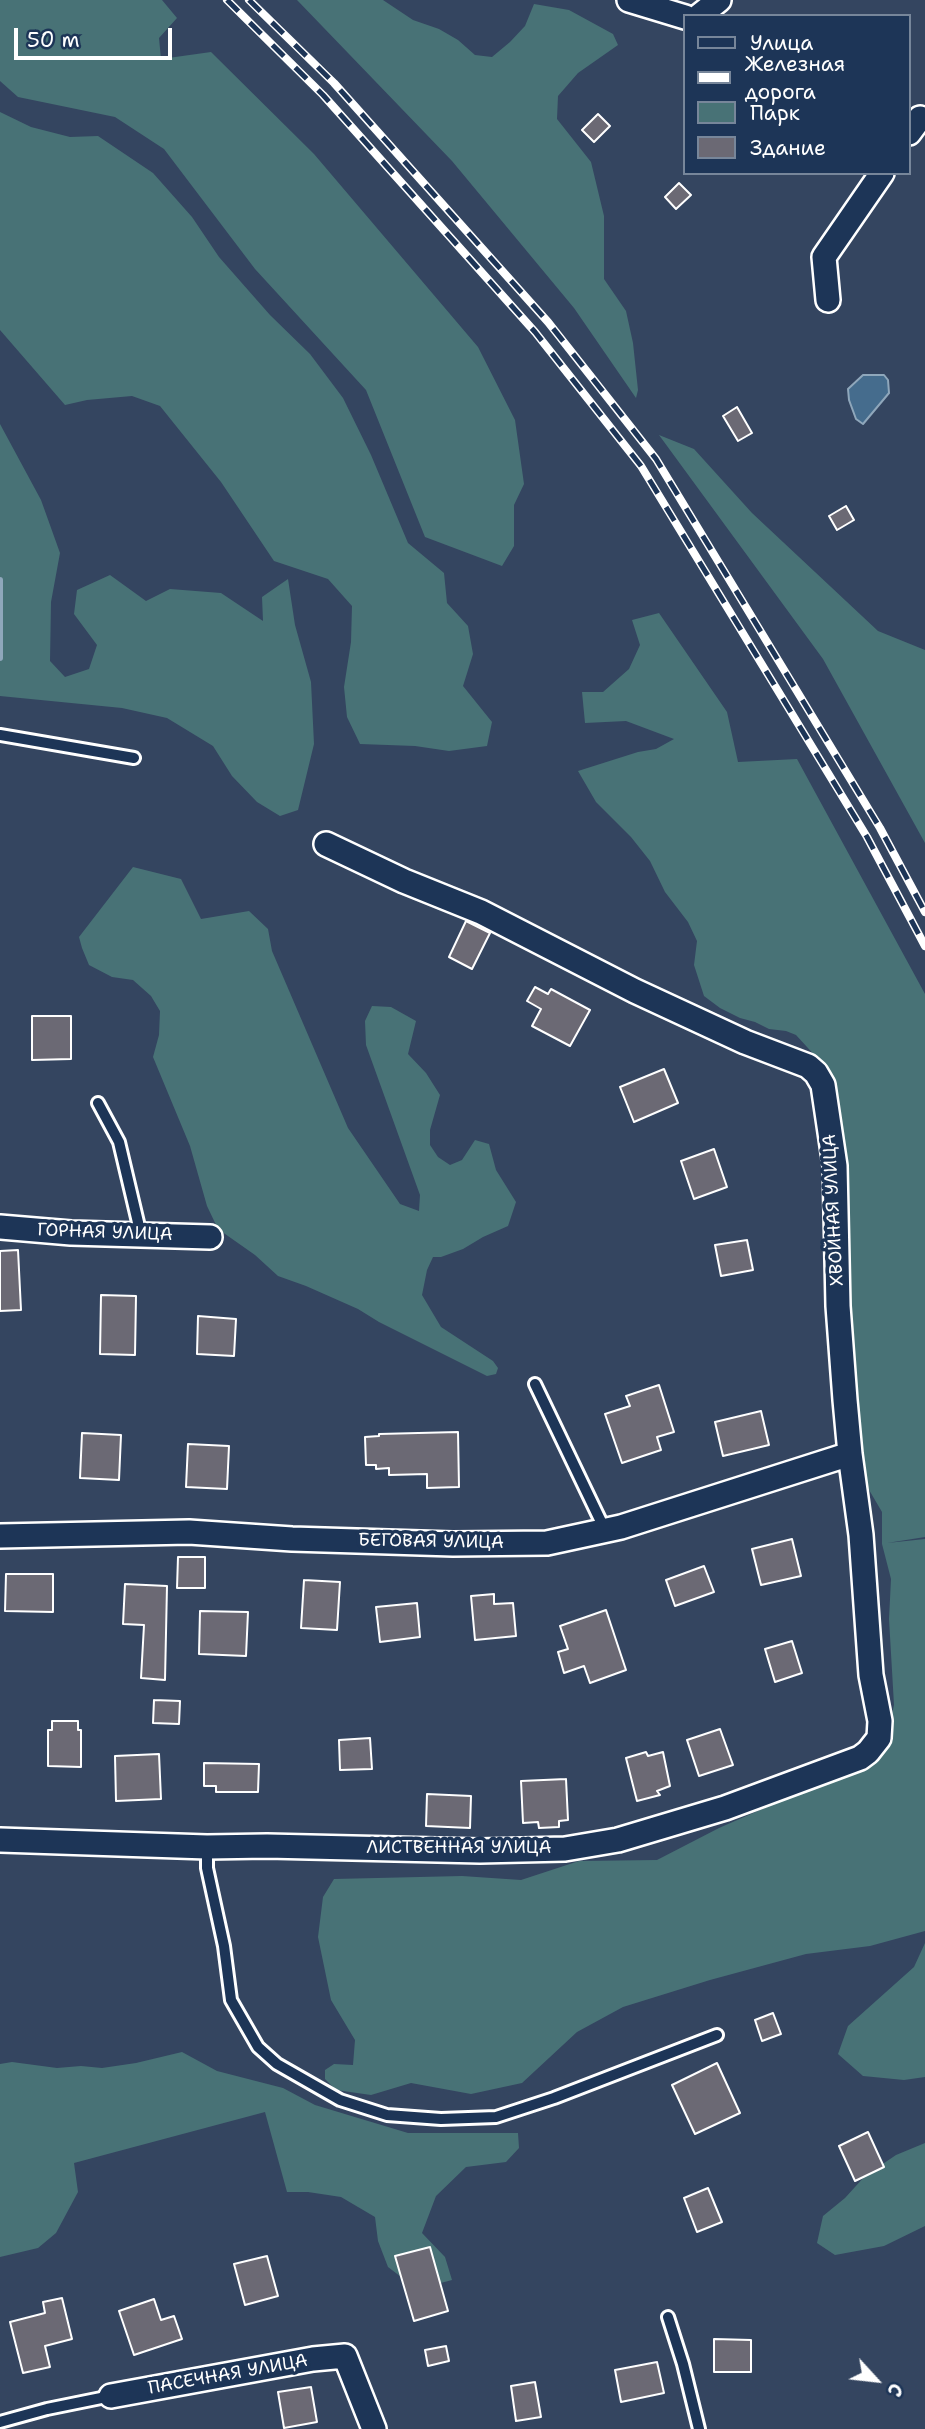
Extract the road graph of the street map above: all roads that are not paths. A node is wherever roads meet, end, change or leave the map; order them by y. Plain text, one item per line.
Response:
1 (629, 0) edge
2 (719, 0) edge
3 (702, 14) edge
4 (684, 17) edge
5 (881, 175) edge
6 (828, 300) dead end
7 (0, 735) edge
8 (134, 758) dead end
9 (326, 844) dead end
10 (98, 1103) dead end
11 (0, 1227) edge
12 (141, 1235) junction
13 (210, 1237) dead end
14 (536, 1384) dead end
15 (850, 1454) junction
16 (605, 1530) junction
17 (0, 1536) edge
18 (880, 1721) joint
19 (0, 1840) edge
20 (207, 1847) junction
21 (717, 2035) dead end
22 (668, 2317) dead end
23 (111, 2396) joint
24 (0, 2422) edge
25 (374, 2429) edge
26 (699, 2429) edge

1 - 4 street
2 - 3 street
5 - 6 street
7 - 8 lane
9 - 15 street, ХВОЙНАЯ УЛИЦА
10 - 12 lane
11 - 12 street, ГОРНАЯ УЛИЦА
12 - 13 street, ГОРНАЯ УЛИЦА
14 - 16 lane
15 - 16 street, БЕГОВАЯ УЛИЦА
15 - 18 street, ХВОЙНАЯ УЛИЦА
16 - 17 street, БЕГОВАЯ УЛИЦА
18 - 20 street, ЛИСТВЕННАЯ УЛИЦА
19 - 20 street, ЛИСТВЕННАЯ УЛИЦА
20 - 21 lane
22 - 26 lane
23 - 24 lane
23 - 25 street, ПАСЕЧНАЯ УЛИЦА

